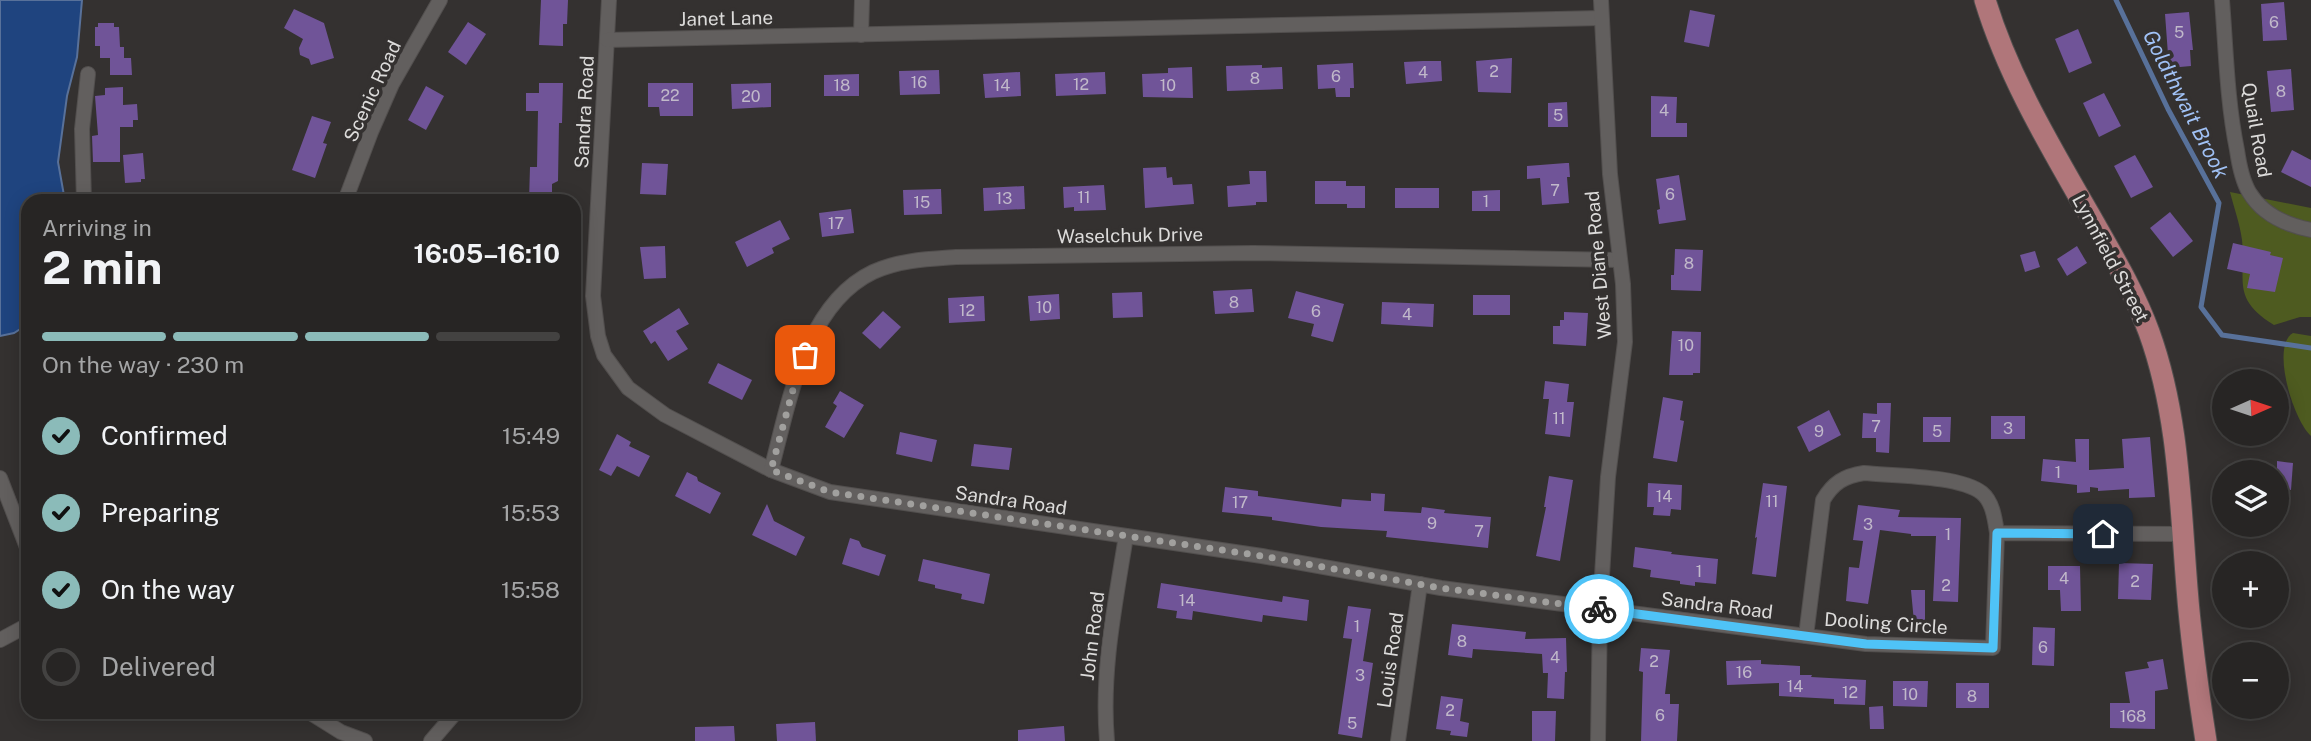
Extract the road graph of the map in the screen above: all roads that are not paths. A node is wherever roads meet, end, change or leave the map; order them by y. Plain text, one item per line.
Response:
1 (440, 0) edge
2 (609, 0) edge
3 (862, 0) edge
4 (1601, 0) edge
5 (1985, 0) edge
6 (2221, 0) edge
7 (1601, 18) junction
8 (861, 35) junction
9 (607, 40) junction
10 (88, 74) dead end
11 (84, 194) edge
12 (348, 194) edge
13 (2311, 230) edge
14 (1619, 261) junction
15 (771, 470) junction
16 (0, 478) edge
17 (21, 532) edge
18 (1997, 533) junction
19 (2183, 534) junction
20 (1126, 536) junction
21 (1420, 584) junction
22 (1601, 609) junction
23 (21, 629) edge
24 (1806, 636) junction
25 (0, 640) edge
26 (320, 719) edge
27 (450, 719) edge
28 (365, 741) edge
29 (431, 741) edge
30 (1107, 741) edge
31 (1398, 741) edge
32 (1598, 741) edge
33 (2206, 741) edge

1 - 12 street, Scenic Road
2 - 9 street, Sandra Road
3 - 8 street
4 - 7 street, West Diane Road
5 - 19 main road, Lynnfield Street
6 - 13 street, Quail Road
7 - 8 street, Janet Lane
7 - 14 street, West Diane Road
8 - 9 street, Janet Lane
9 - 15 street, Sandra Road
10 - 11 street
14 - 15 street, Waselchuk Drive
14 - 22 street, West Diane Road
15 - 20 street, Sandra Road
16 - 17 street
18 - 19 street
18 - 24 street, Dooling Circle
18 - 24 street, Dooling Circle
19 - 33 main road, Lynnfield Street
20 - 21 street, Sandra Road
20 - 30 street, John Road
21 - 22 street, Sandra Road
21 - 31 street, Louis Road
22 - 24 street, Sandra Road
22 - 32 street, West Diane Road
23 - 25 street
26 - 28 street
27 - 29 street

